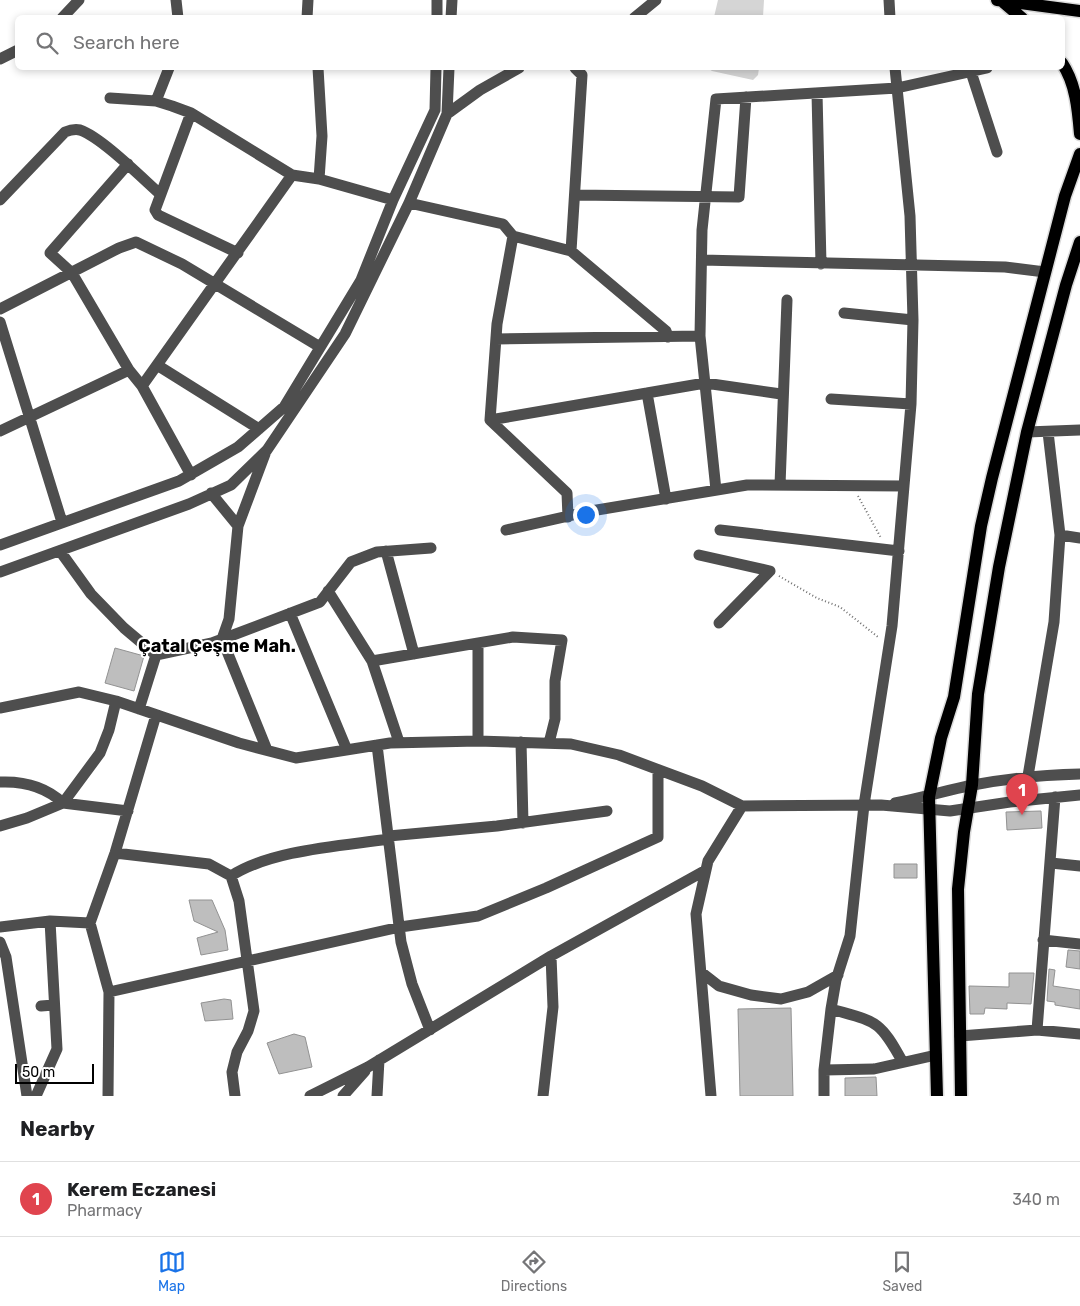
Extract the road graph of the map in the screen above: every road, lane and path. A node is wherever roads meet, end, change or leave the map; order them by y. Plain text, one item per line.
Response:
1 (78, 0) edge
2 (176, 0) edge
3 (308, 0) edge
4 (437, 0) edge
5 (452, 0) edge
6 (656, 0) edge
7 (889, 0) edge
8 (997, 0) edge
9 (1001, 1) edge
10 (1080, 11) edge
11 (65, 15) edge
12 (178, 15) edge
13 (307, 15) edge
14 (437, 15) edge
15 (451, 15) edge
16 (638, 15) edge
17 (890, 15) edge
18 (1018, 15) edge
19 (15, 52) edge
20 (0, 59) edge
21 (1065, 68) edge
22 (168, 70) edge
23 (318, 70) edge
24 (436, 70) edge
25 (449, 70) edge
26 (515, 70) edge
27 (577, 70) edge
28 (895, 70) edge
29 (979, 70) edge
30 (971, 72) junction
31 (897, 88) junction
32 (817, 93) junction
33 (746, 97) junction
34 (110, 98) dead end
35 (156, 101) junction
36 (192, 114) junction
37 (447, 114) junction
38 (1080, 135) edge
39 (997, 152) dead end
40 (1078, 159) edge
41 (128, 164) junction
42 (292, 175) junction
43 (319, 180) junction
44 (160, 194) junction
45 (575, 195) junction
46 (706, 198) junction
47 (0, 200) edge
48 (393, 200) junction
49 (410, 203) junction
50 (513, 236) junction
51 (1080, 242) edge
52 (571, 251) junction
53 (238, 253) junction
54 (702, 260) junction
55 (820, 264) junction
56 (910, 266) junction
57 (1045, 272) junction
58 (72, 274) junction
59 (215, 284) junction
60 (787, 300) dead end
61 (0, 309) edge
62 (844, 313) dead end
63 (912, 320) junction
64 (0, 322) edge
65 (700, 336) junction
66 (668, 337) junction
67 (496, 339) junction
68 (320, 347) junction
69 (157, 365) junction
70 (129, 370) junction
71 (705, 383) junction
72 (142, 386) junction
73 (646, 393) junction
74 (782, 394) junction
75 (831, 399) dead end
76 (911, 404) junction
77 (30, 417) junction
78 (490, 420) junction
79 (259, 428) junction
80 (1080, 430) edge
81 (0, 431) edge
82 (1027, 432) junction
83 (1048, 432) junction
84 (266, 450) junction
85 (191, 474) junction
86 (852, 484) junction
87 (780, 485) junction
88 (904, 486) junction
89 (716, 490) junction
90 (211, 493) junction
91 (666, 499) junction
92 (568, 517) junction
93 (62, 522) junction
94 (238, 526) junction
95 (506, 530) dead end
96 (720, 530) dead end
97 (1060, 535) junction
98 (1080, 538) edge
99 (0, 545) edge
100 (431, 548) dead end
101 (886, 549) junction
102 (60, 551) junction
103 (386, 551) junction
104 (899, 551) junction
105 (699, 555) dead end
106 (0, 572) edge
107 (770, 572) junction
108 (328, 591) junction
109 (290, 613) junction
110 (719, 623) dead end
111 (222, 639) junction
112 (478, 643) junction
113 (889, 647) junction
114 (414, 654) junction
115 (156, 655) junction
116 (372, 661) junction
117 (116, 701) junction
118 (0, 708) edge
119 (139, 708) junction
120 (156, 715) junction
121 (478, 741) junction
122 (399, 742) junction
123 (520, 742) junction
124 (549, 743) junction
125 (377, 745) junction
126 (267, 750) junction
127 (347, 750) junction
128 (658, 770) junction
129 (1080, 774) edge
130 (1028, 776) junction
131 (0, 782) edge
132 (972, 785) junction
133 (1080, 795) edge
134 (929, 797) junction
135 (1055, 798) junction
136 (63, 803) junction
137 (864, 805) junction
138 (881, 805) junction
139 (742, 806) junction
140 (928, 810) junction
141 (968, 810) junction
142 (128, 811) junction
143 (607, 811) dead end
144 (523, 823) junction
145 (0, 826) edge
146 (389, 837) junction
147 (115, 852) junction
148 (1051, 863) junction
149 (1080, 866) edge
150 (706, 870) junction
151 (231, 876) junction
152 (50, 921) junction
153 (90, 923) junction
154 (0, 927) edge
155 (400, 927) junction
156 (1043, 940) junction
157 (0, 942) edge
158 (1080, 944) edge
159 (551, 956) junction
160 (246, 960) junction
161 (701, 972) junction
162 (838, 975) junction
163 (109, 992) junction
164 (54, 1004) junction
165 (41, 1006) dead end
166 (831, 1009) junction
167 (430, 1030) junction
168 (1037, 1030) junction
169 (1080, 1034) edge
170 (960, 1036) junction
171 (936, 1055) junction
172 (379, 1060) junction
173 (902, 1061) junction
174 (368, 1067) junction
175 (824, 1070) junction
176 (27, 1096) edge
177 (36, 1096) edge
178 (108, 1096) edge
179 (236, 1096) edge
180 (310, 1096) edge
181 (344, 1096) edge
182 (377, 1096) edge
183 (543, 1096) edge
184 (711, 1096) edge
185 (824, 1096) edge
186 (937, 1096) edge
187 (961, 1096) edge

1 - 11 street
2 - 12 street
3 - 13 street
4 - 14 street
5 - 15 street
6 - 16 street
7 - 17 street
8 - 9 main road
9 - 10 main road
9 - 18 main road
19 - 20 street
21 - 38 main road
22 - 35 street
23 - 43 street
24 - 48 street
25 - 37 street
26 - 37 street
27 - 45 street
28 - 31 street
29 - 30 street
30 - 31 street
30 - 39 street
31 - 32 street
31 - 56 street
32 - 33 street
32 - 55 street
33 - 46 street
33 - 46 street
34 - 35 street
35 - 36 street
36 - 42 street
36 - 44 street
37 - 49 street
38 - 40 main road
40 - 57 main road
41 - 44 street
41 - 47 street
41 - 58 street
42 - 43 street
42 - 53 street
43 - 48 street
44 - 53 street
45 - 46 street
45 - 52 street
46 - 54 street
48 - 68 street
49 - 50 street
49 - 84 street
50 - 52 street
50 - 67 street
51 - 82 main road
52 - 66 street
53 - 59 street
54 - 55 street
54 - 65 street
55 - 56 street
56 - 57 street
56 - 63 street
57 - 134 main road
58 - 59 street
58 - 61 street
58 - 70 street
59 - 68 street
59 - 69 street
60 - 74 street
62 - 63 street
63 - 76 street
64 - 77 street
65 - 66 street
65 - 71 street
66 - 67 street
67 - 78 street
68 - 79 street
69 - 72 street
69 - 79 street
70 - 72 street
70 - 77 street
71 - 73 street
71 - 74 street
71 - 89 street
72 - 85 street
73 - 78 street
73 - 91 street
74 - 87 street
75 - 76 street
76 - 88 street
77 - 81 street
77 - 93 street
78 - 92 street
79 - 85 street
80 - 83 street
82 - 83 street
82 - 132 main road
83 - 97 street
84 - 90 street
84 - 94 street
85 - 93 street
86 - 87 street
86 - 88 street
86 - 101 path
87 - 89 street
88 - 104 street
89 - 91 street
90 - 94 street
90 - 102 street
91 - 92 street
92 - 95 street
93 - 99 street
94 - 111 street
96 - 101 street
97 - 98 street
97 - 130 street
100 - 103 street
101 - 104 street
102 - 106 street
102 - 115 street
103 - 108 street
103 - 114 street
104 - 113 street
105 - 107 street
107 - 110 street
107 - 113 path
108 - 109 street
108 - 116 street
109 - 111 street
109 - 127 street
111 - 115 street
111 - 126 street
112 - 114 street
112 - 121 street
112 - 124 street
113 - 137 street
114 - 116 street
115 - 119 street
116 - 122 street
117 - 118 street
117 - 119 street
117 - 136 street
119 - 120 street
120 - 126 street
120 - 142 street
121 - 122 street
121 - 123 street
122 - 125 street
123 - 124 street
123 - 144 street
124 - 128 street
125 - 127 street
125 - 146 street
126 - 127 street
128 - 139 street
128 - 155 street
129 - 130 street
130 - 132 street
131 - 136 street
132 - 134 street
132 - 141 main road
133 - 135 street
134 - 138 street
134 - 140 main road
135 - 141 street
135 - 148 street
136 - 142 street
136 - 145 street
137 - 138 street
137 - 139 street
137 - 162 street
138 - 140 street
139 - 150 street
140 - 141 street
140 - 171 main road
141 - 170 main road
142 - 147 street
143 - 144 street
144 - 146 street
146 - 151 street
146 - 155 street
147 - 151 street
147 - 153 street
148 - 149 street
148 - 156 street
150 - 159 street
150 - 161 street
151 - 160 street
152 - 153 street
152 - 154 street
152 - 164 street
153 - 163 street
155 - 160 street
155 - 167 street
156 - 158 street
156 - 168 street
157 - 176 street
159 - 167 street
159 - 183 street
160 - 163 street
160 - 179 street
161 - 162 street
161 - 184 street
162 - 166 street
163 - 178 street
164 - 165 street
164 - 177 street
166 - 173 street
166 - 175 street
167 - 172 street
168 - 169 street
168 - 170 street
170 - 187 main road
171 - 173 street
171 - 186 main road
172 - 174 street
172 - 182 street
173 - 175 street
174 - 180 street
174 - 181 street
175 - 185 street

